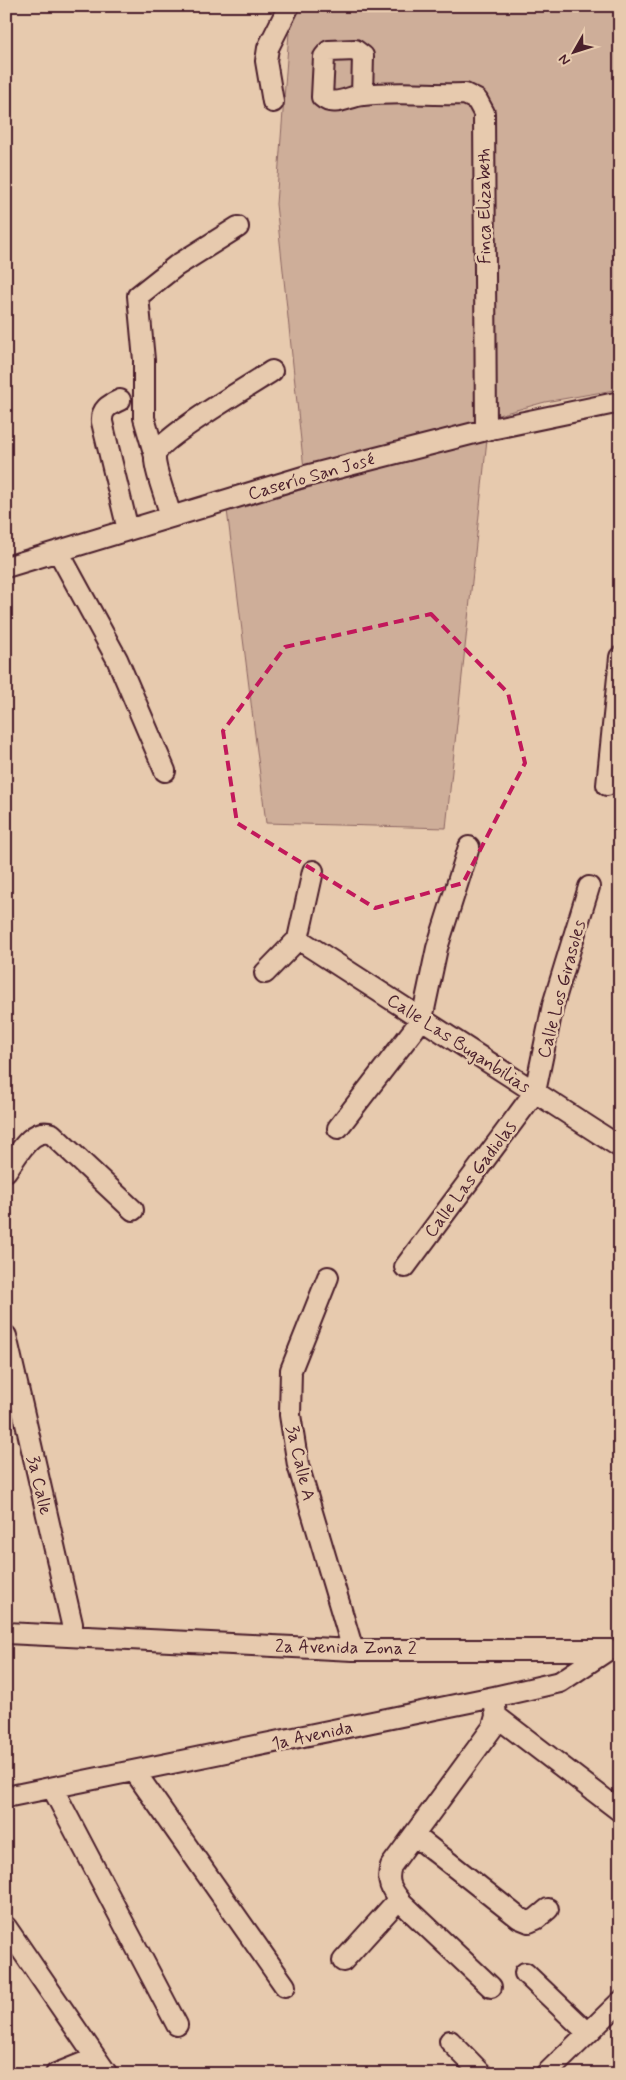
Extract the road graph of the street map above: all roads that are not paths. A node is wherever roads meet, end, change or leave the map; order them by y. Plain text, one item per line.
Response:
1 (289, 6) edge
2 (362, 95) dead end
3 (273, 102) dead end
4 (238, 227) dead end
5 (272, 371) dead end
6 (120, 400) dead end
7 (620, 402) edge
8 (486, 430) junction
9 (155, 456) junction
10 (171, 517) junction
11 (128, 530) junction
12 (58, 552) junction
13 (6, 567) edge
14 (620, 656) edge
15 (165, 771) dead end
16 (608, 785) dead end
17 (469, 846) dead end
18 (313, 872) dead end
19 (589, 886) dead end
20 (298, 939) junction
21 (264, 973) dead end
22 (422, 1019) junction
23 (535, 1092) junction
24 (338, 1128) dead end
25 (620, 1147) edge
26 (6, 1171) edge
27 (133, 1210) dead end
28 (405, 1266) dead end
29 (328, 1277) dead end
30 (6, 1336) edge
31 (6, 1633) edge
32 (72, 1635) junction
33 (353, 1650) junction
34 (614, 1650) edge
35 (495, 1707) junction
36 (135, 1772) junction
37 (53, 1789) junction
38 (6, 1798) edge
39 (620, 1811) edge
40 (414, 1835) junction
41 (399, 1899) junction
42 (548, 1908) dead end
43 (6, 1927) edge
44 (343, 1960) dead end
45 (525, 1973) dead end
46 (285, 1986) dead end
47 (491, 1987) dead end
48 (620, 2002) edge
49 (176, 2025) dead end
50 (588, 2033) junction
51 (450, 2041) dead end
52 (102, 2066) edge
53 (56, 2074) edge
54 (482, 2074) edge
55 (546, 2074) edge

1 - 3 street
2 - 8 street, Finca Elizabeth
4 - 9 street
5 - 9 street
6 - 11 street
7 - 8 street, Caserío San José
8 - 10 street, Caserío San José
9 - 10 street
10 - 11 street, Caserío San José
11 - 12 street, Caserío San José
12 - 13 street, Caserío San José
12 - 15 street
14 - 16 street
17 - 22 street
18 - 20 street
19 - 23 street, Calle Los Girasoles
20 - 21 street
20 - 22 street, Calle Las Buganbilias
22 - 23 street, Calle Las Buganbilias
22 - 24 street
23 - 25 street, Calle Las Buganbilias
23 - 28 street, Calle Las Gadiolas
26 - 27 street
29 - 33 street, 3a Calle A
30 - 32 street, 3a Calle
31 - 32 street, 2a Avenida Zona 2
32 - 33 street, 2a Avenida Zona 2
33 - 34 street, 2a Avenida Zona 2
34 - 35 street, 1a Avenida
35 - 36 street, 1a Avenida
35 - 39 street
35 - 40 street
36 - 37 street, 1a Avenida
36 - 46 street
37 - 38 street, 1a Avenida
37 - 49 street
40 - 41 street
40 - 42 street
41 - 44 street
41 - 47 street
43 - 52 street
45 - 50 street
48 - 50 street
50 - 55 street
51 - 54 street
52 - 53 street

